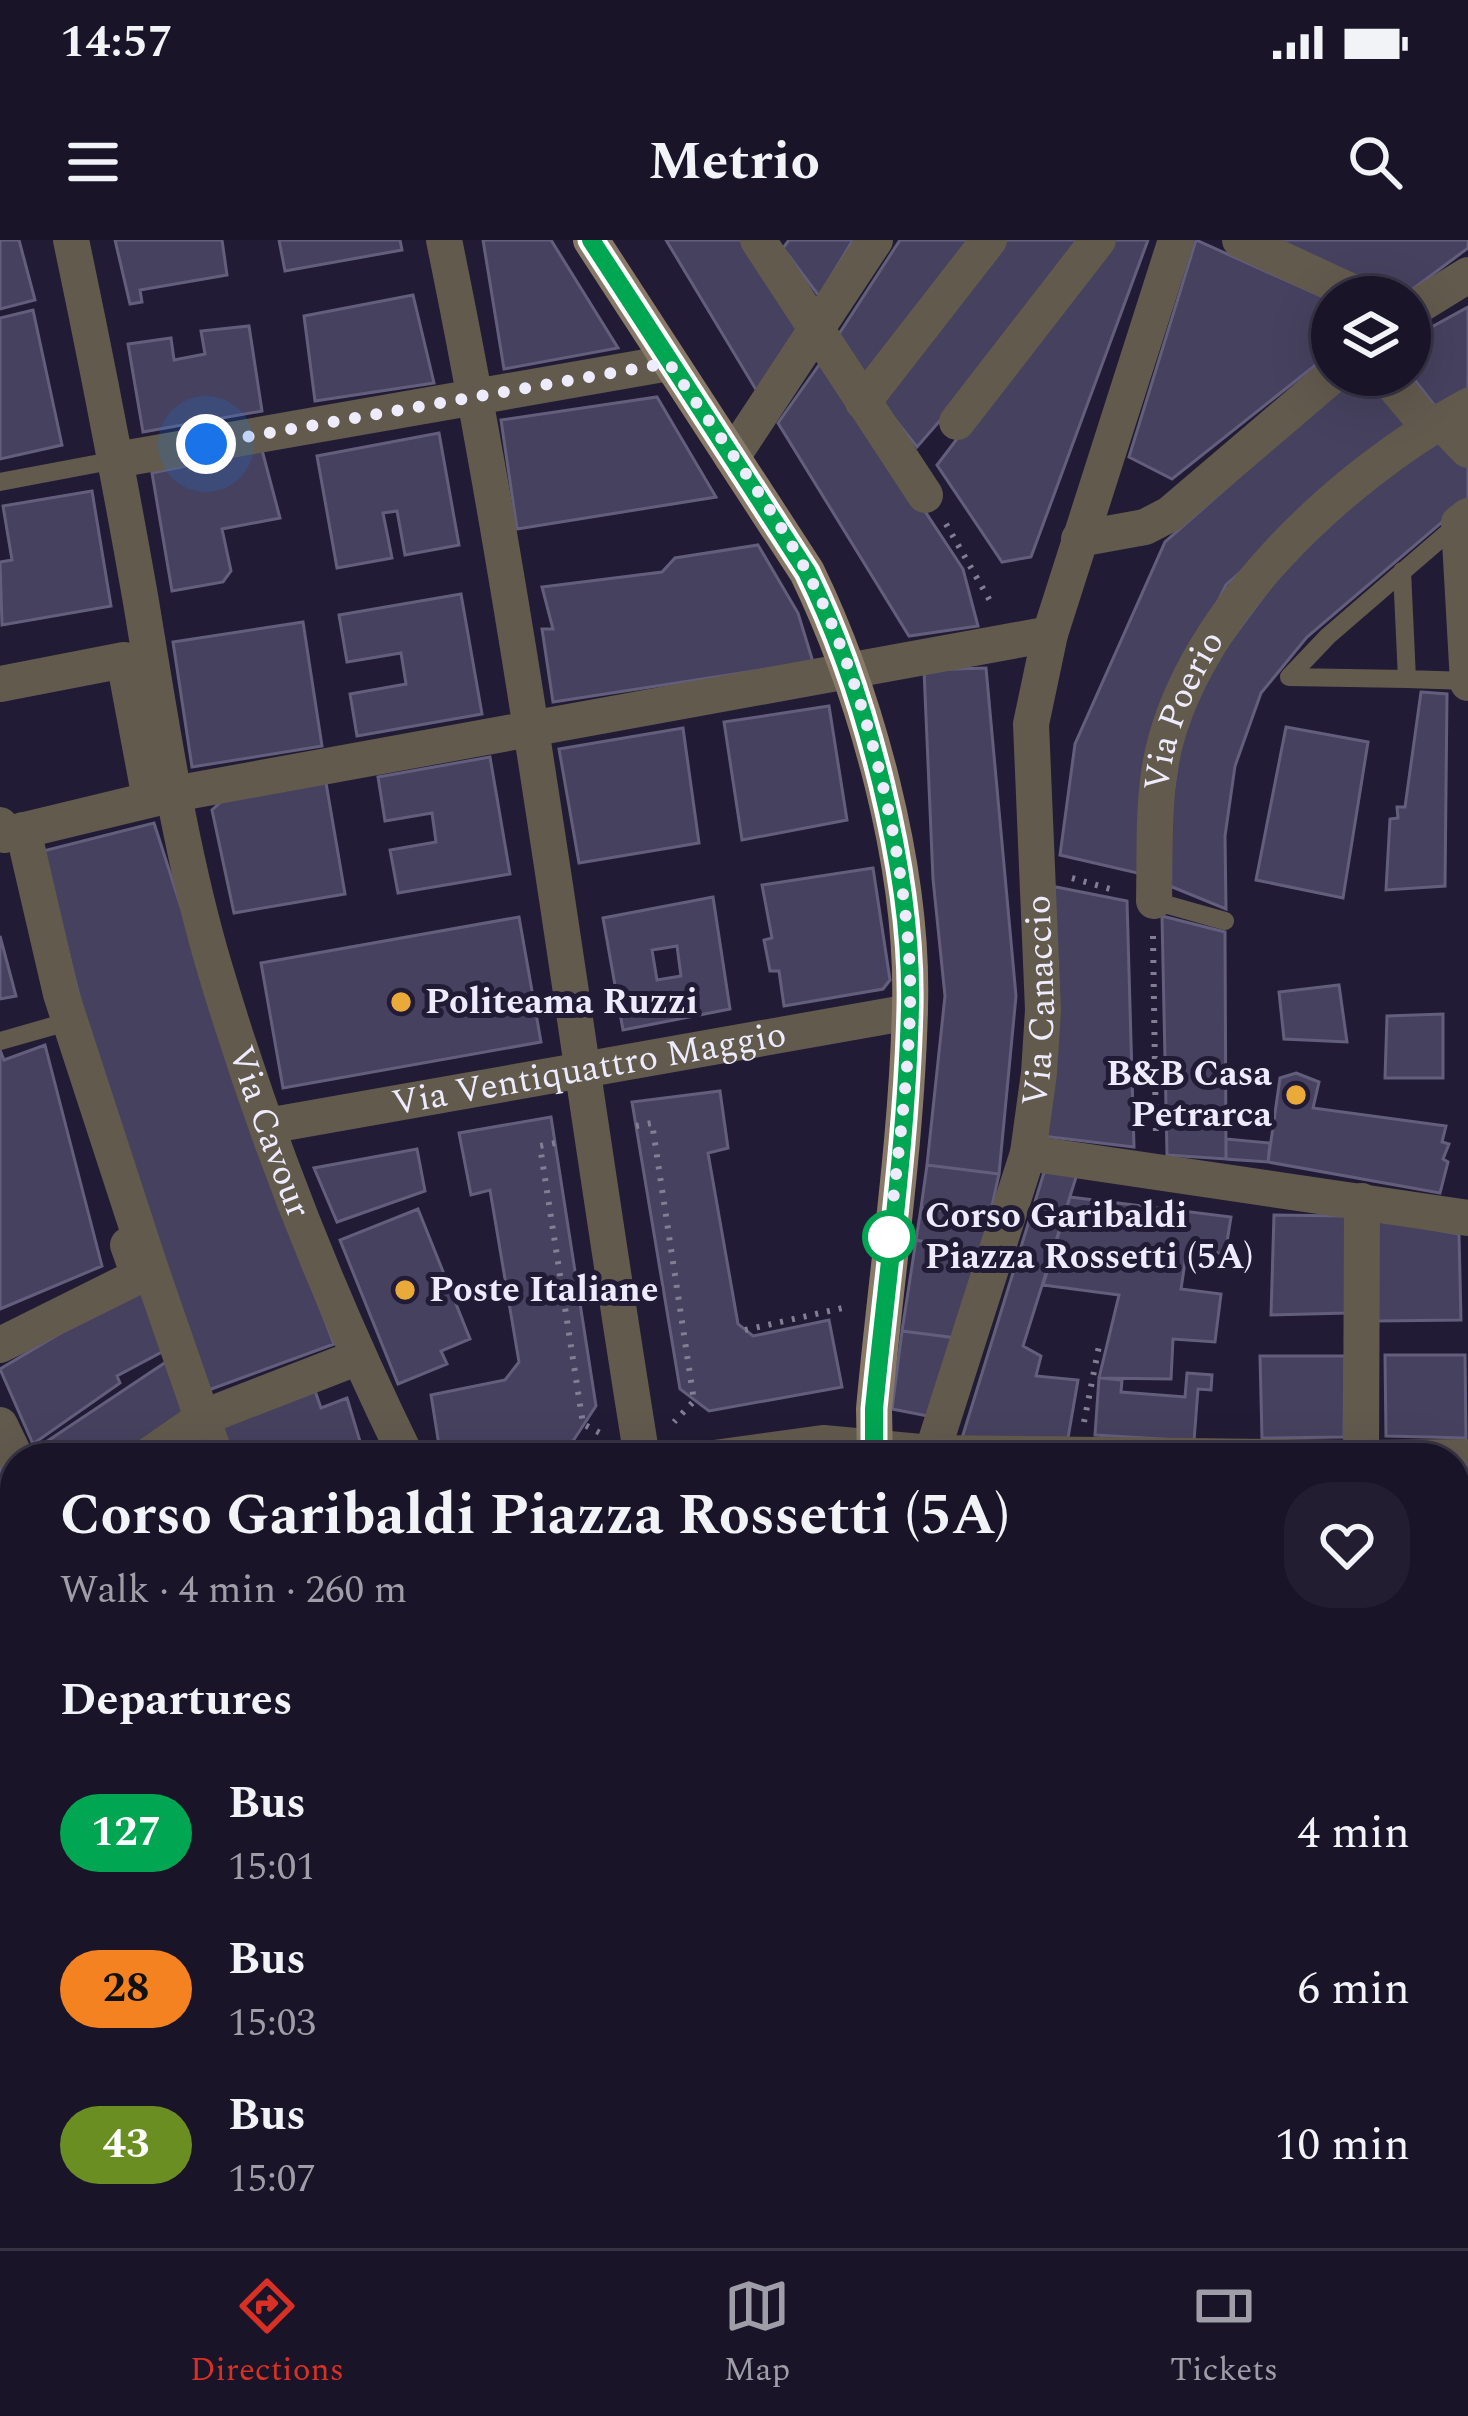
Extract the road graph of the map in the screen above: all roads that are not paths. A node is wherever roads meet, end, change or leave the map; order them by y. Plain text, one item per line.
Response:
1 (71, 240) edge
2 (444, 240) edge
3 (591, 240) edge
4 (875, 240) edge
5 (989, 240) edge
6 (1098, 240) edge
7 (1240, 240) edge
8 (1173, 242) edge
9 (765, 244) edge
10 (1468, 275) edge
11 (1318, 276) edge
12 (1431, 298) edge
13 (815, 332) junction
14 (669, 363) junction
15 (1311, 394) edge
16 (1415, 396) edge
17 (476, 397) junction
18 (863, 402) junction
19 (1446, 418) edge
20 (957, 422) dead end
21 (1468, 450) edge
22 (732, 457) junction
23 (116, 460) junction
24 (0, 482) edge
25 (925, 495) dead end
26 (1463, 520) edge
27 (1079, 539) junction
28 (1402, 571) junction
29 (1051, 634) junction
30 (1009, 642) junction
31 (849, 671) junction
32 (1407, 679) junction
33 (1468, 682) edge
34 (0, 684) edge
35 (1031, 724) junction
36 (531, 729) junction
37 (162, 796) junction
38 (7, 829) edge
39 (1154, 901) joint
40 (1225, 921) dead end
41 (910, 1012) junction
42 (53, 1026) joint
43 (0, 1041) edge
44 (583, 1070) junction
45 (267, 1126) junction
46 (1028, 1153) junction
47 (1362, 1201) junction
48 (1468, 1218) edge
49 (145, 1273) junction
50 (0, 1345) edge
51 (356, 1358) junction
52 (204, 1417) junction
53 (167, 1443) edge
54 (212, 1443) edge
55 (399, 1443) edge
56 (640, 1443) edge
57 (876, 1443) edge
58 (935, 1443) edge
59 (1361, 1443) edge

1 - 23 street
2 - 17 street
3 - 14 street
4 - 13 street
5 - 18 street
6 - 20 street
7 - 11 street
8 - 27 street, Via Canaccio
9 - 13 street
10 - 12 street
13 - 18 street
13 - 22 street
14 - 17 street
14 - 22 street
15 - 27 street
16 - 19 street
17 - 23 street
17 - 36 street
18 - 25 street
19 - 21 street
19 - 39 street, Via Poerio
22 - 31 street
23 - 24 lane
23 - 37 street
26 - 28 lane
26 - 33 street
27 - 29 street, Via Canaccio
28 - 32 lane
28 - 32 lane
29 - 30 street
29 - 35 street, Via Canaccio
30 - 31 street
30 - 35 street
31 - 36 street
31 - 41 street
32 - 33 lane
34 - 37 street
35 - 46 street, Via Canaccio
36 - 37 street
36 - 44 street
37 - 38 street
37 - 45 street, Via Cavour
38 - 49 street
39 - 40 lane
41 - 44 street, Via Ventiquattro Maggio
41 - 57 street
42 - 43 lane
42 - 49 street
44 - 45 street, Via Ventiquattro Maggio
44 - 56 street
45 - 51 street, Via Cavour
46 - 47 street
46 - 58 street, Via Canaccio
47 - 48 street
47 - 59 street
49 - 50 street
49 - 52 street
51 - 52 street
51 - 55 street, Via Cavour
52 - 53 street
52 - 54 street

